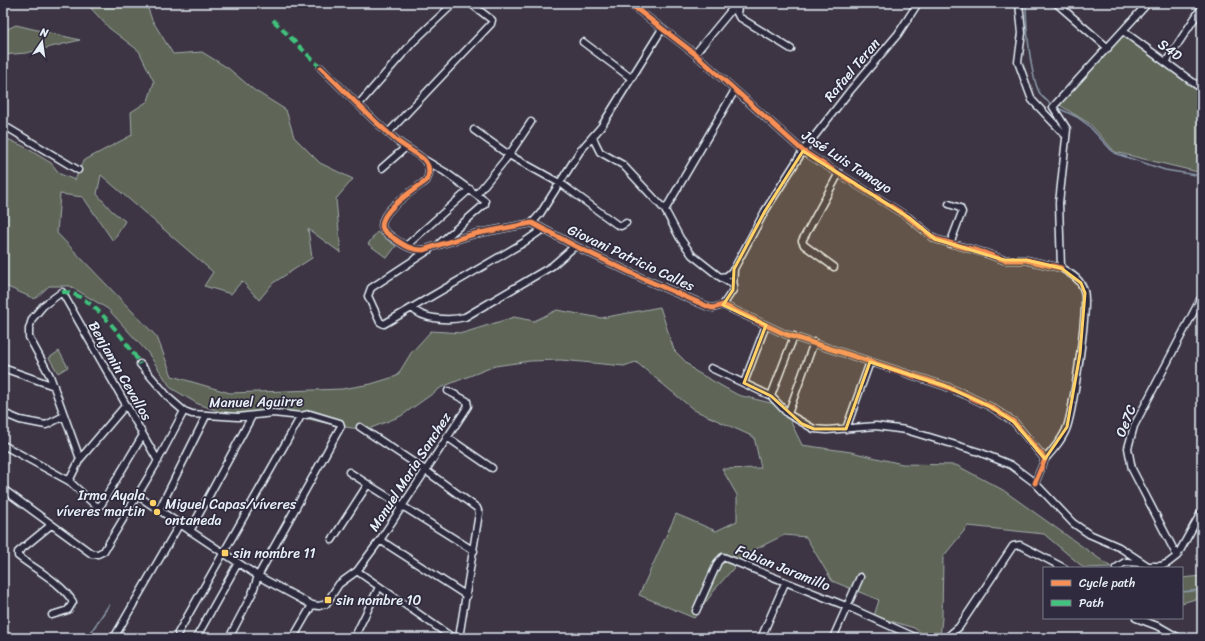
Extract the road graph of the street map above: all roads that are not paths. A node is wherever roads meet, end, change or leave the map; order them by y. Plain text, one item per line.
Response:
1 (454, 3) edge
2 (470, 3) edge
3 (629, 3) edge
4 (738, 3) edge
5 (918, 3) edge
6 (1019, 3) edge
7 (1056, 3) edge
8 (1148, 3) edge
9 (1202, 7) edge
10 (662, 29) junction
11 (1123, 31) junction
12 (583, 42) dead end
13 (1108, 48) junction
14 (791, 49) dead end
15 (695, 54) junction
16 (1166, 62) junction
17 (321, 68) dead end
18 (631, 78) junction
19 (1202, 89) edge
20 (735, 90) junction
21 (359, 104) junction
22 (531, 122) dead end
23 (3, 125) edge
24 (474, 130) dead end
25 (388, 133) junction
26 (1066, 136) junction
27 (592, 138) junction
28 (405, 148) junction
29 (803, 151) junction
30 (509, 155) junction
31 (425, 160) junction
32 (382, 168) dead end
33 (78, 170) dead end
34 (840, 173) junction
35 (560, 184) junction
36 (470, 189) junction
37 (478, 194) junction
38 (949, 204) dead end
39 (666, 210) junction
40 (532, 223) junction
41 (626, 223) dead end
42 (543, 229) junction
43 (437, 244) junction
44 (950, 244) junction
45 (406, 246) junction
46 (575, 246) junction
47 (834, 267) dead end
48 (1061, 268) junction
49 (734, 269) junction
50 (720, 277) junction
51 (734, 285) junction
52 (1201, 298) dead end
53 (723, 305) junction
54 (412, 308) junction
55 (766, 325) junction
56 (794, 336) junction
57 (814, 342) junction
58 (870, 362) junction
59 (140, 364) dead end
60 (3, 368) edge
61 (711, 368) dead end
62 (744, 383) junction
63 (54, 386) junction
64 (448, 391) dead end
65 (771, 396) junction
66 (126, 406) junction
67 (184, 412) junction
68 (3, 413) edge
69 (788, 414) junction
70 (64, 416) junction
71 (206, 416) junction
72 (252, 416) junction
73 (301, 416) junction
74 (360, 427) dead end
75 (846, 429) junction
76 (144, 435) junction
77 (448, 437) junction
78 (3, 445) edge
79 (80, 459) junction
80 (1044, 459) junction
81 (158, 461) junction
82 (492, 468) dead end
83 (425, 470) junction
84 (349, 472) dead end
85 (69, 481) junction
86 (1035, 482) junction
87 (367, 486) junction
88 (3, 489) edge
89 (138, 496) junction
90 (401, 507) junction
91 (159, 510) junction
92 (1202, 511) edge
93 (51, 525) junction
94 (179, 525) junction
95 (190, 531) junction
96 (332, 540) dead end
97 (380, 540) junction
98 (474, 551) junction
99 (225, 553) junction
100 (1177, 556) junction
101 (238, 563) junction
102 (1141, 563) junction
103 (1062, 567) edge
104 (1118, 567) edge
105 (357, 571) junction
106 (258, 576) junction
107 (860, 576) dead end
108 (785, 583) junction
109 (379, 586) junction
110 (466, 596) junction
111 (312, 605) junction
112 (846, 606) junction
113 (696, 611) dead end
114 (52, 615) dead end
115 (1139, 619) edge
116 (178, 634) dead end
117 (115, 636) dead end
118 (196, 638) edge
119 (229, 638) edge
120 (293, 638) edge
121 (354, 638) edge
122 (453, 638) edge
123 (459, 638) edge
124 (761, 638) edge
125 (833, 638) edge
126 (917, 638) edge
127 (946, 638) edge
128 (1179, 638) edge

1 - 21 street
2 - 25 street
3 - 10 street, José Luis Tamayo
4 - 14 street
4 - 15 street
5 - 29 street, Rafael Teran
6 - 26 street
7 - 13 street
8 - 11 street
9 - 16 street
10 - 15 street, José Luis Tamayo
10 - 18 street
11 - 13 street
11 - 16 street, S4D
12 - 18 street
13 - 26 street
15 - 20 street, José Luis Tamayo
16 - 19 street, S4D
17 - 21 street
18 - 27 street
20 - 29 street, José Luis Tamayo
20 - 39 street
21 - 25 street
22 - 30 street
23 - 33 street
24 - 30 street
25 - 28 street
26 - 48 street
27 - 35 street
27 - 39 street
28 - 31 street
28 - 32 street
29 - 34 street, José Luis Tamayo
29 - 49 street, Rafael Teran
30 - 35 street
30 - 37 street
31 - 36 street
31 - 45 street
34 - 44 street, José Luis Tamayo
34 - 47 street
35 - 40 street
35 - 41 street
36 - 37 street
36 - 45 street
37 - 43 street
38 - 44 street
39 - 50 street
40 - 42 street, Giovani Patricio Calles
40 - 43 street
42 - 46 street, Giovani Patricio Calles
42 - 54 street
43 - 45 street
43 - 54 street
44 - 48 street, José Luis Tamayo
46 - 53 street, Giovani Patricio Calles
46 - 54 street
48 - 80 street
49 - 50 street
49 - 51 street
50 - 51 street
51 - 53 street
52 - 100 street, Oe7C
53 - 55 street, Giovani Patricio Calles
55 - 56 street, Giovani Patricio Calles
55 - 62 street
56 - 57 street, Giovani Patricio Calles
56 - 65 street
57 - 58 street, Giovani Patricio Calles
57 - 69 street
58 - 75 street
58 - 80 street, Giovani Patricio Calles
59 - 67 street
60 - 63 street
61 - 62 street
62 - 65 street
63 - 66 street, Benjamin Cevallos
63 - 70 street
64 - 77 street, Manuel Maria Sanchez
65 - 69 street
66 - 76 street, Benjamin Cevallos
66 - 79 street
67 - 71 street, Manuel Aguirre
67 - 81 street
68 - 70 street
69 - 75 street
70 - 79 street
71 - 72 street, Manuel Aguirre
71 - 91 street
72 - 73 street, Manuel Aguirre
72 - 95 street
73 - 99 street
73 - 106 street, Manuel Aguirre
74 - 83 street
75 - 86 street
76 - 81 street, Benjamin Cevallos
76 - 85 street
77 - 82 street
77 - 83 street, Manuel Maria Sanchez
78 - 85 street
79 - 85 street
80 - 86 street
81 - 89 street
83 - 90 street, Manuel Maria Sanchez
83 - 98 street
84 - 87 street
86 - 102 street
87 - 90 street
87 - 96 street
88 - 93 street
89 - 91 street
89 - 93 street
90 - 97 street, Manuel Maria Sanchez
90 - 98 street
91 - 94 street
92 - 100 street
93 - 114 street
94 - 95 street
94 - 117 street
95 - 99 street
97 - 105 street, Manuel Maria Sanchez
97 - 110 street
98 - 110 street
99 - 101 street
99 - 116 street
100 - 102 street
101 - 106 street
101 - 118 street
102 - 104 street
103 - 127 street
105 - 109 street
105 - 111 street, Manuel Maria Sanchez
106 - 111 street
106 - 119 street
107 - 112 street
108 - 112 street, Fabian Jaramillo
108 - 113 street, Fabian Jaramillo
108 - 124 street
109 - 121 street
109 - 122 street
110 - 123 street
111 - 120 street
112 - 125 street
112 - 126 street, Fabian Jaramillo
115 - 128 street

